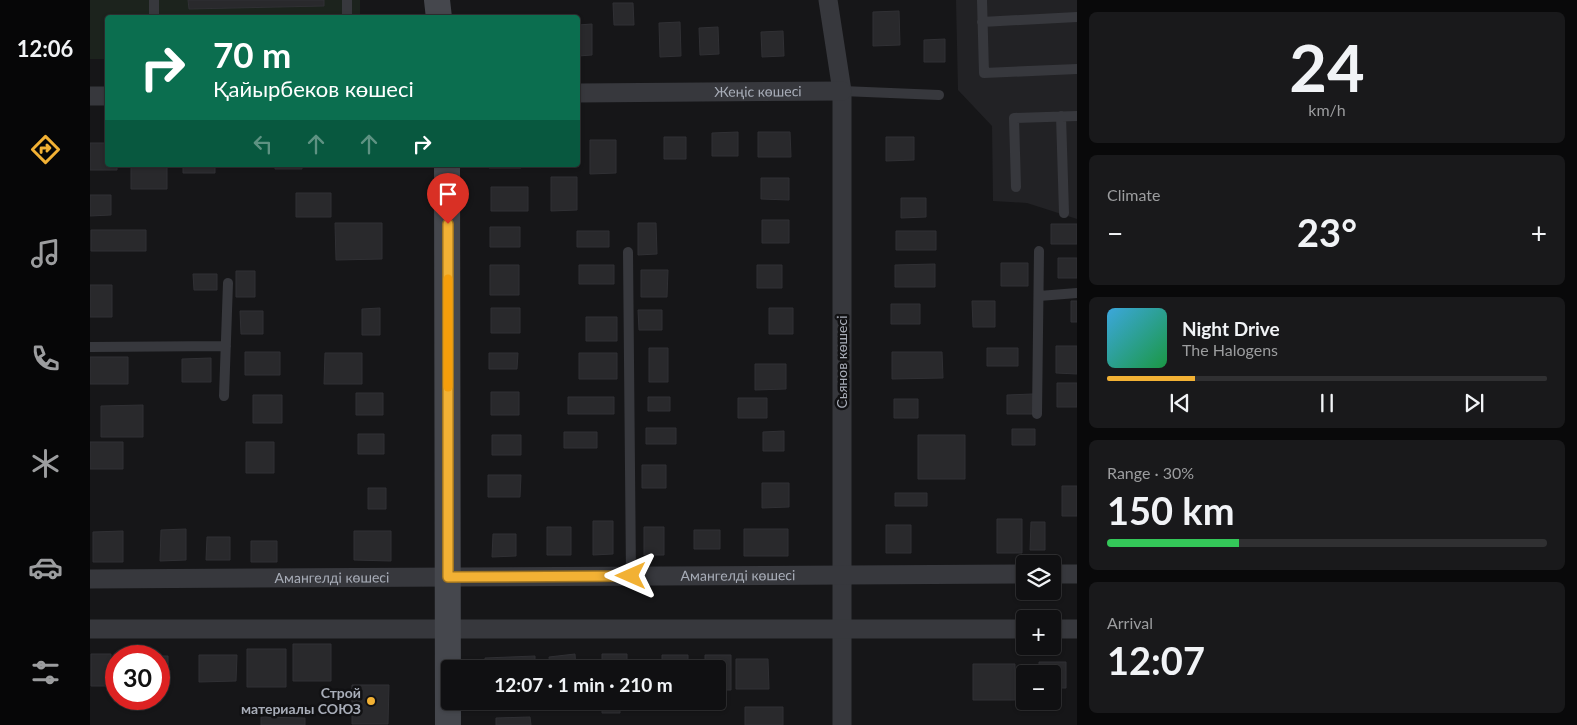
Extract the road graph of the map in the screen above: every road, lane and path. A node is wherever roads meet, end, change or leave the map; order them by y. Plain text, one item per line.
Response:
1 (154, 0) edge
2 (347, 0) edge
3 (437, 0) edge
4 (828, 0) edge
5 (982, 0) edge
6 (154, 15) edge
7 (347, 15) edge
8 (439, 15) edge
9 (1077, 17) edge
10 (982, 22) junction
11 (1077, 69) edge
12 (842, 91) junction
13 (580, 93) edge
14 (90, 96) edge
15 (105, 96) edge
16 (938, 96) dead end
17 (1061, 116) junction
18 (1077, 116) edge
19 (447, 167) edge
20 (1016, 188) dead end
21 (1064, 212) dead end
22 (1039, 251) dead end
23 (628, 252) dead end
24 (228, 284) dead end
25 (1077, 294) edge
26 (1039, 296) junction
27 (226, 346) junction
28 (90, 347) edge
29 (224, 396) dead end
30 (1038, 414) dead end
31 (1016, 574) edge
32 (1061, 574) edge
33 (1077, 574) edge
34 (842, 575) junction
35 (631, 576) junction
36 (448, 577) junction
37 (90, 579) edge
38 (90, 629) edge
39 (448, 629) junction
40 (842, 629) junction
41 (1016, 629) edge
42 (1061, 629) edge
43 (1077, 629) edge
44 (448, 725) edge
45 (842, 725) edge

1 - 6 lane
2 - 7 lane
3 - 8 main road
4 - 12 street, Сьянов көшесі
5 - 10 lane
9 - 10 lane
10 - 11 lane
12 - 13 street, Жеңіс көшесі
12 - 16 lane, Жеңіс көшесі
12 - 34 street, Сьянов көшесі
14 - 15 street
17 - 18 lane
17 - 20 lane
17 - 21 lane
19 - 36 main road
22 - 26 lane
23 - 35 lane
24 - 27 lane
25 - 26 lane
26 - 30 lane
27 - 28 lane
27 - 29 lane
31 - 34 street, Амангелді көшесі
32 - 33 street
34 - 35 street, Амангелді көшесі
34 - 40 street, Сьянов көшесі
35 - 36 street, Амангелді көшесі
36 - 37 street, Амангелді көшесі
36 - 39 main road
38 - 39 street
39 - 40 street
39 - 44 main road
40 - 41 street
40 - 45 street, Сьянов көшесі
42 - 43 street

